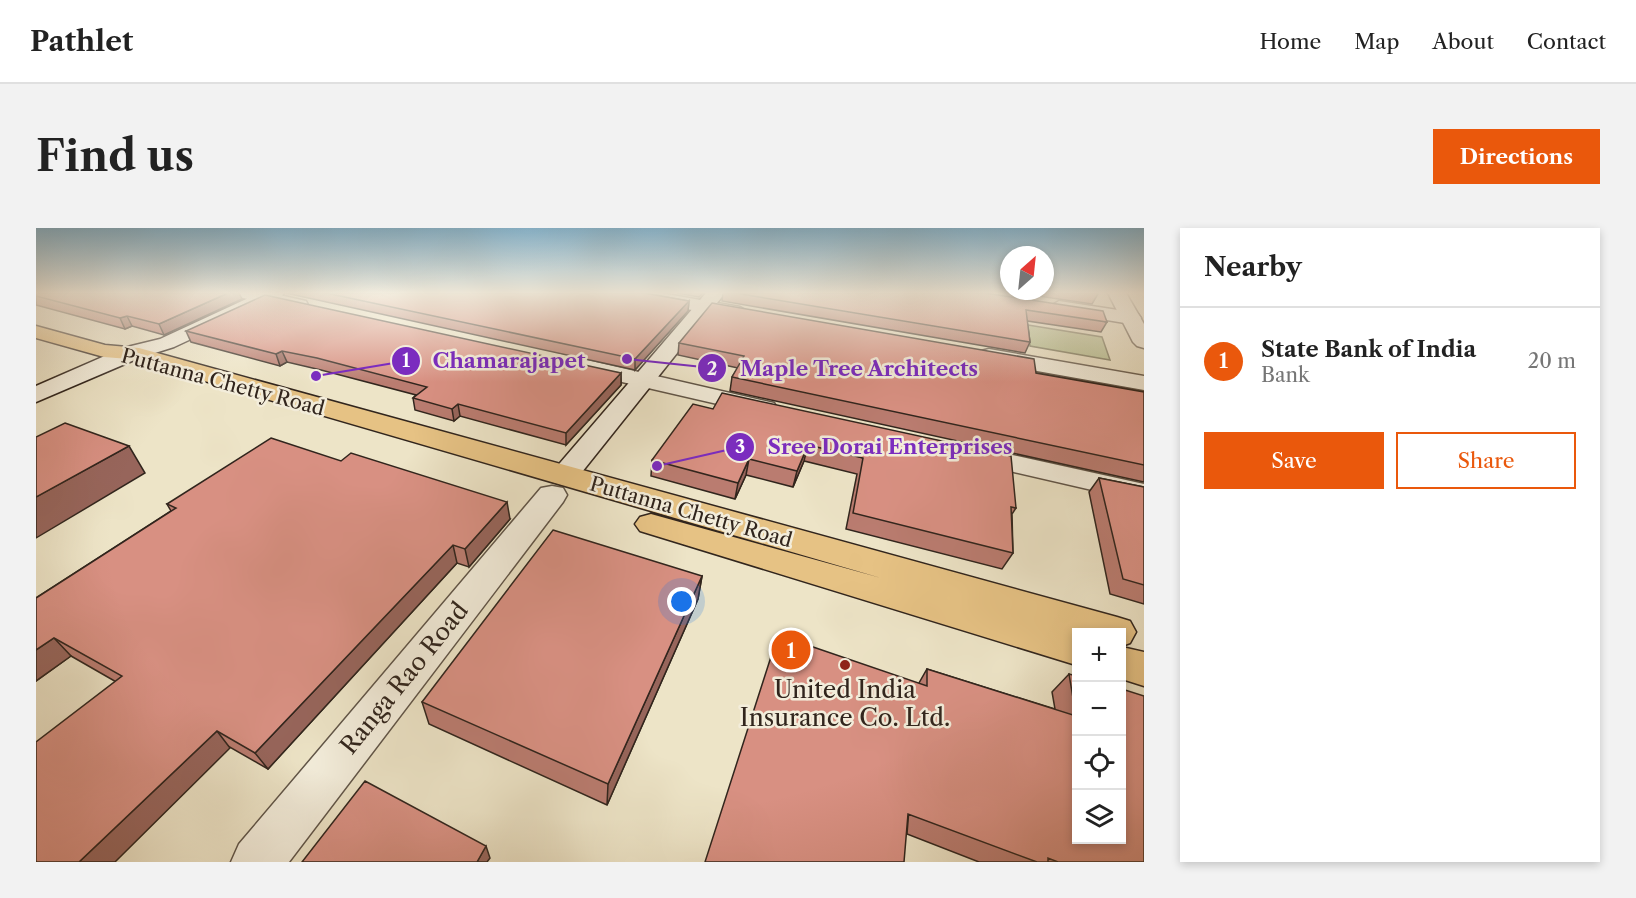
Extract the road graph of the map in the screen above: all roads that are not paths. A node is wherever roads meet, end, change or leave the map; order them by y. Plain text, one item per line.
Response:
1 (207, 323) edge
2 (691, 323) edge
3 (1133, 323) edge
4 (36, 332) edge
5 (1144, 342) edge
6 (970, 353) edge
7 (124, 359) junction
8 (561, 361) edge
9 (643, 379) junction
10 (1144, 383) edge
11 (36, 395) edge
12 (36, 409) edge
13 (788, 414) edge
14 (939, 447) edge
15 (558, 485) junction
16 (1144, 493) edge
17 (1098, 628) edge
18 (1126, 635) edge
19 (1144, 640) edge
20 (1072, 647) edge
21 (1126, 664) edge
22 (1144, 669) edge
23 (257, 862) edge

1 - 7 street
2 - 9 street, Ranga Rao Road
3 - 5 street
4 - 7 main road, Puttanna Chetty Road
6 - 10 street
7 - 11 street
7 - 12 street
7 - 15 main road, Puttanna Chetty Road
8 - 9 street
9 - 13 street
9 - 15 street, Ranga Rao Road
14 - 16 street
15 - 17 main road, Puttanna Chetty Road
15 - 20 main road, Puttanna Chetty Road
15 - 23 street, Ranga Rao Road
18 - 19 main road
21 - 22 main road

